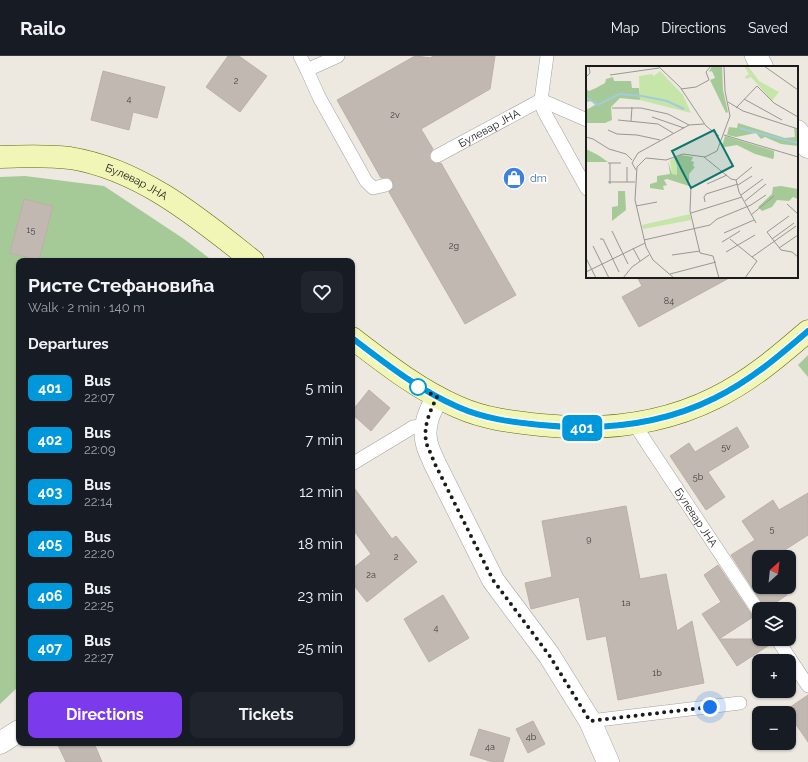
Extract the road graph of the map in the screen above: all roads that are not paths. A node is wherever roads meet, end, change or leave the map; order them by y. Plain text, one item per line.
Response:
1 (300, 56) edge
2 (338, 56) edge
3 (547, 56) edge
4 (756, 56) edge
5 (761, 66) edge
6 (307, 70) junction
7 (541, 100) junction
8 (586, 120) edge
9 (798, 132) edge
10 (808, 147) edge
11 (436, 156) dead end
12 (0, 157) edge
13 (386, 185) dead end
14 (586, 187) edge
15 (249, 258) edge
16 (808, 331) edge
17 (355, 340) edge
18 (437, 397) junction
19 (634, 423) junction
20 (426, 425) junction
21 (355, 462) edge
22 (752, 602) edge
23 (782, 646) edge
24 (808, 686) edge
25 (740, 703) dead end
26 (590, 721) junction
27 (16, 733) edge
28 (0, 743) edge
29 (608, 762) edge

1 - 6 lane
2 - 6 lane
3 - 7 lane
4 - 5 street
6 - 13 lane
7 - 8 lane
7 - 11 lane, Булевар ЈНА
7 - 14 lane
9 - 10 street
12 - 15 main road, Булевар ЈНА
16 - 19 main road
17 - 18 main road
18 - 19 main road
18 - 20 street
19 - 22 lane, Булевар ЈНА
20 - 21 lane
20 - 26 street
23 - 24 lane
25 - 26 lane
26 - 29 street
27 - 28 street

